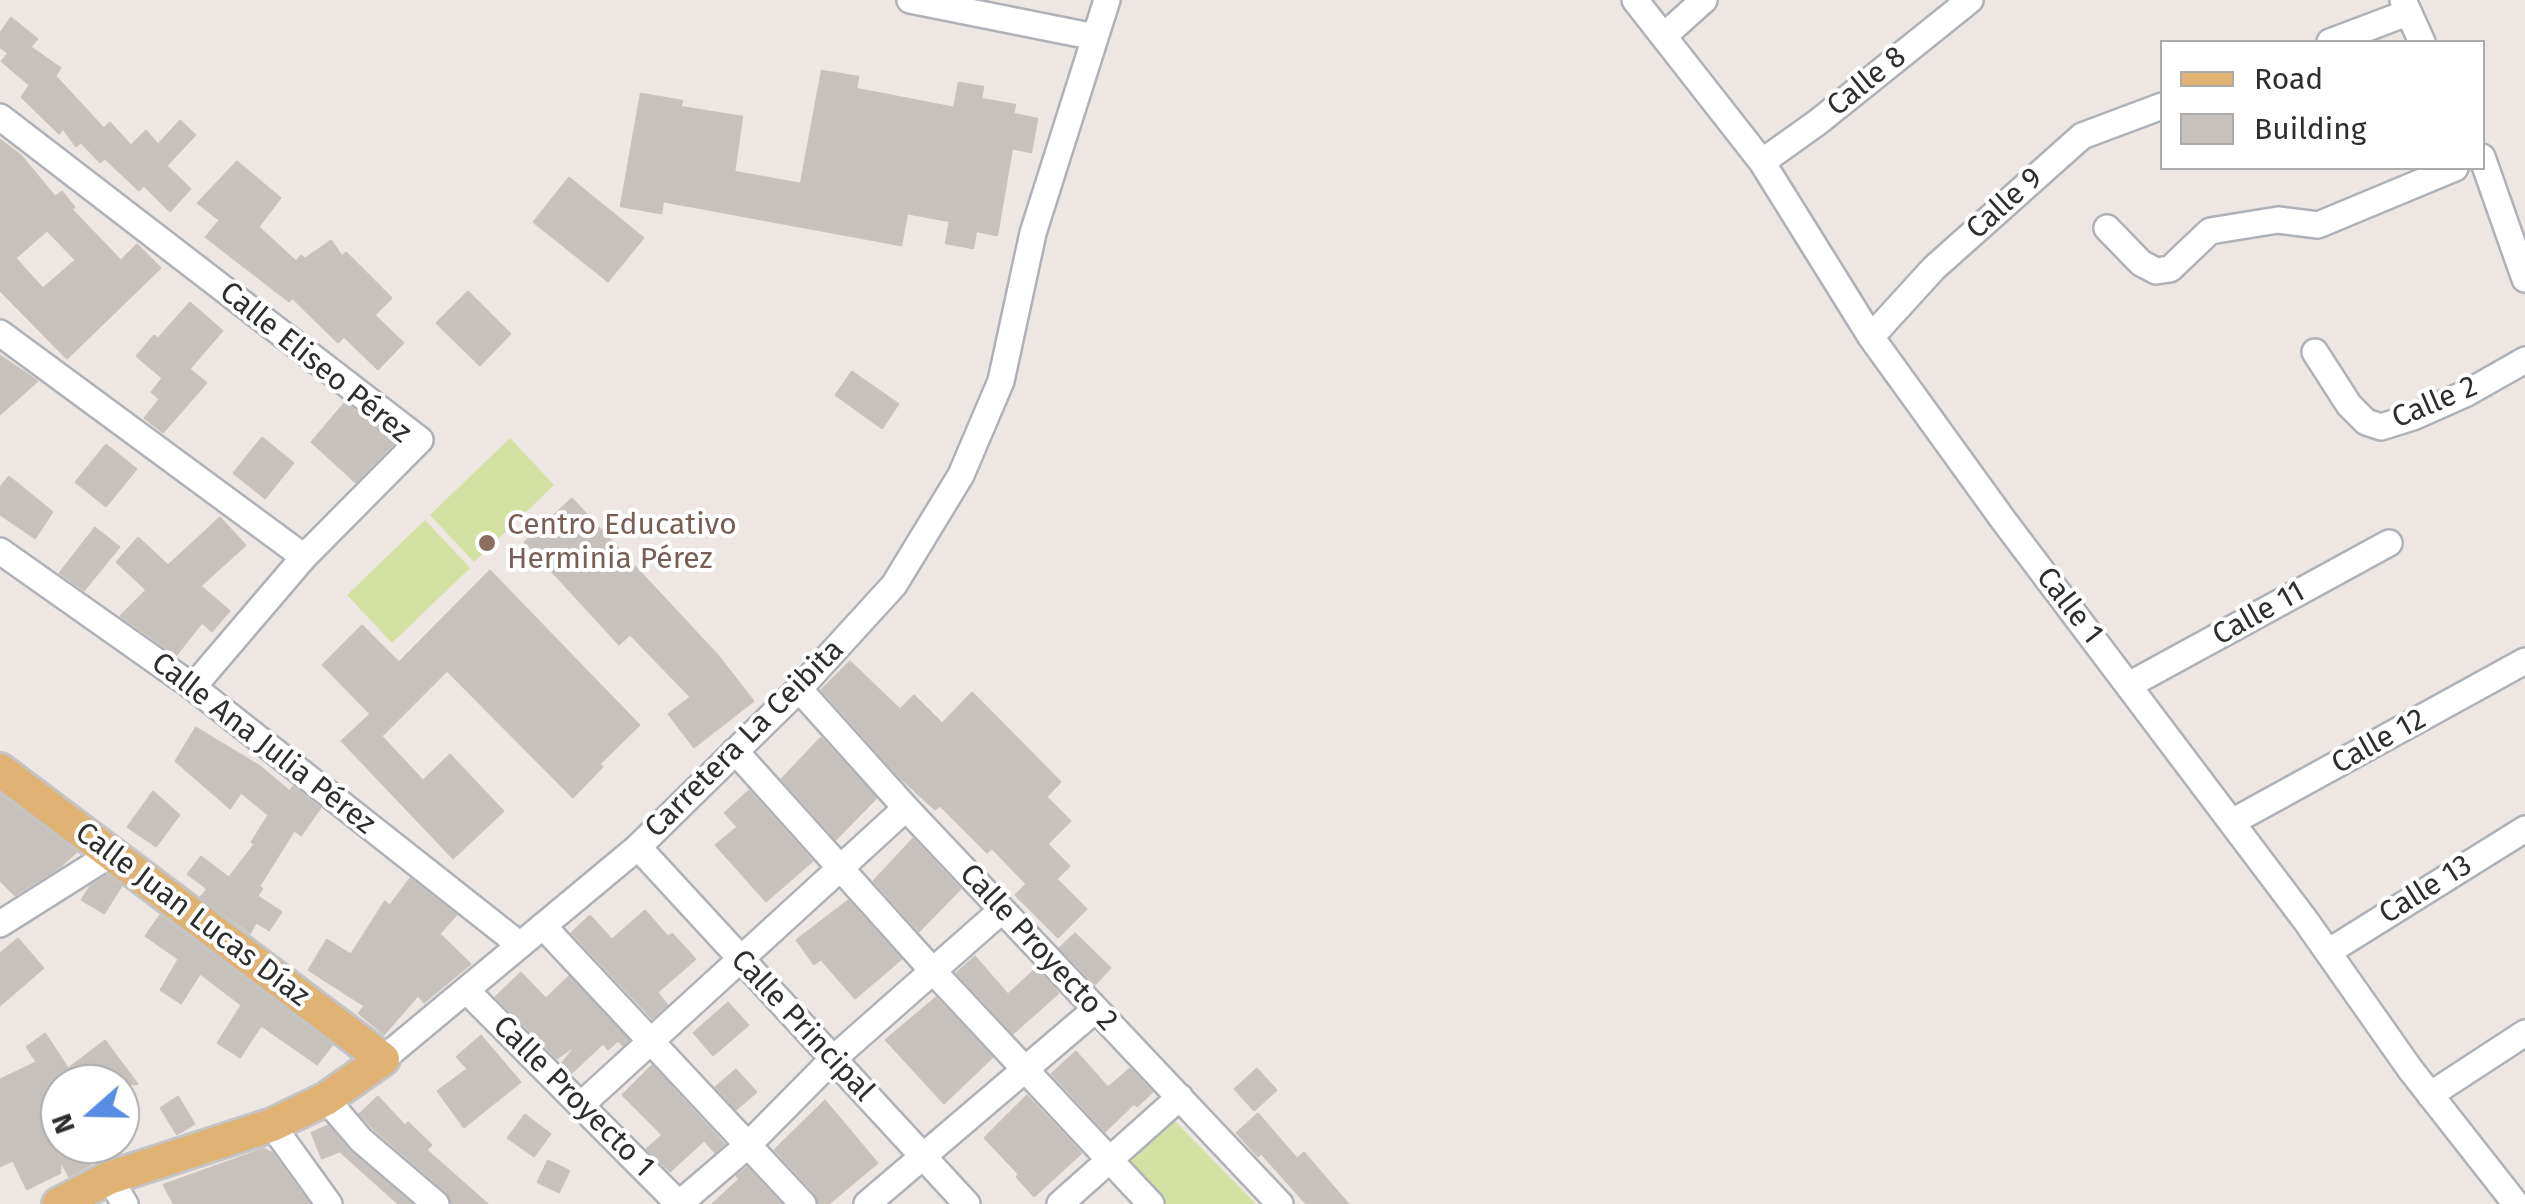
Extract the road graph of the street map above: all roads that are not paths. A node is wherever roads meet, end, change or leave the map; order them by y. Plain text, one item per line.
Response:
1 (910, 0) edge
2 (1107, 0) edge
3 (1634, 0) edge
4 (1704, 0) edge
5 (1970, 0) edge
6 (2405, 7) edge
7 (1666, 36) junction
8 (1095, 37) junction
9 (2334, 40) edge
10 (2421, 40) edge
11 (2160, 107) edge
12 (0, 117) edge
13 (1762, 162) junction
14 (2485, 165) edge
15 (2450, 170) edge
16 (2108, 228) dead end
17 (2525, 279) edge
18 (0, 332) edge
19 (1871, 337) junction
20 (2316, 352) dead end
21 (2525, 360) edge
22 (2389, 543) dead end
23 (0, 551) edge
24 (304, 556) junction
25 (2525, 661) edge
26 (2129, 685) junction
27 (193, 688) junction
28 (799, 688) junction
29 (735, 752) junction
30 (0, 770) edge
31 (906, 808) junction
32 (2232, 822) junction
33 (2525, 829) edge
34 (638, 847) junction
35 (111, 854) junction
36 (840, 868) junction
37 (1002, 910) junction
38 (0, 924) edge
39 (543, 926) junction
40 (520, 945) junction
41 (2328, 952) junction
42 (740, 958) junction
43 (932, 971) junction
44 (466, 990) junction
45 (1096, 1009) junction
46 (2525, 1033) edge
47 (650, 1042) junction
48 (383, 1059) junction
49 (833, 1059) junction
50 (1024, 1069) junction
51 (2430, 1095) junction
52 (1180, 1097) junction
53 (326, 1099) junction
54 (580, 1106) junction
55 (272, 1125) junction
56 (748, 1145) junction
57 (923, 1156) junction
58 (1109, 1159) junction
59 (117, 1191) edge
60 (1275, 1202) edge
61 (60, 1204) edge
62 (329, 1204) edge
63 (436, 1204) edge
64 (679, 1204) edge
65 (804, 1204) edge
66 (866, 1204) edge
67 (967, 1204) edge
68 (1060, 1204) edge
69 (1151, 1204) edge
70 (2516, 1204) edge

1 - 8 street
2 - 8 street, Carretera La Ceibita
3 - 7 street, Calle 1
4 - 7 street
5 - 13 street, Calle 8
6 - 9 street
6 - 10 street
7 - 13 street, Calle 1
8 - 28 street, Carretera La Ceibita
11 - 19 street, Calle 9
12 - 24 street, Calle Eliseo Pérez
13 - 19 street, Calle 1
14 - 17 street
15 - 16 street
18 - 24 street
19 - 26 street, Calle 1
20 - 21 street, Calle 2
22 - 26 street, Calle 11
23 - 27 street, Calle Ana Julia Pérez
24 - 27 street, Calle Eliseo Pérez
25 - 32 street, Calle 12
26 - 32 street, Calle 1
27 - 40 street, Calle Ana Julia Pérez
28 - 29 street, Carretera La Ceibita
28 - 31 street, Calle Proyecto 2
29 - 34 street, Carretera La Ceibita
29 - 36 street
30 - 35 main road, Calle Juan Lucas Díaz
31 - 36 street
31 - 37 street, Calle Proyecto 2
32 - 41 street, Calle 1
33 - 41 street, Calle 13
34 - 39 street, Carretera La Ceibita
34 - 42 street, Calle Principal
35 - 38 street
35 - 48 main road, Calle Juan Lucas Díaz
36 - 42 street
36 - 43 street
37 - 43 street
37 - 45 street, Calle Proyecto 2
39 - 40 street, Carretera La Ceibita
39 - 47 street
40 - 44 street, Carretera La Ceibita
41 - 51 street, Calle 1
42 - 47 street
42 - 49 street, Calle Principal
43 - 49 street
43 - 50 street
44 - 48 street, Carretera La Ceibita
44 - 54 street, Calle Proyecto 1
45 - 50 street
45 - 52 street, Calle Proyecto 2
46 - 51 street
47 - 54 street
47 - 56 street
48 - 53 main road, Carretera La Ceibita
49 - 56 street
49 - 57 street, Calle Principal
50 - 57 street
50 - 58 street
51 - 70 street, Calle 1
52 - 58 street
52 - 60 street, Calle Proyecto 2
53 - 55 main road, Carretera La Ceibita
53 - 63 street
54 - 64 street, Calle Proyecto 1
55 - 59 main road, Carretera La Ceibita
55 - 62 street
56 - 64 street
56 - 65 street
57 - 66 street
57 - 67 street, Calle Principal
58 - 68 street
58 - 69 street
59 - 61 main road, Carretera La Ceibita

